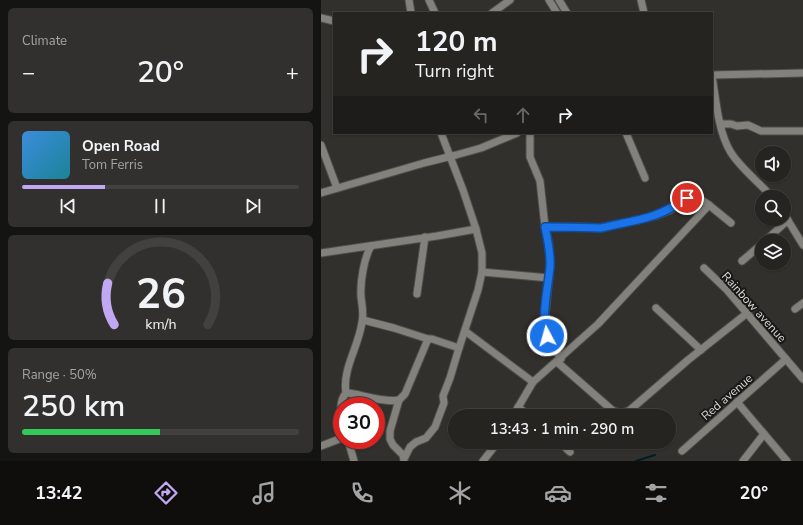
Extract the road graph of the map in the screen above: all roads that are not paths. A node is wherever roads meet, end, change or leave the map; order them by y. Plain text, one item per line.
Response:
1 (409, 0) edge
2 (429, 0) edge
3 (510, 0) edge
4 (549, 0) edge
5 (559, 0) edge
6 (641, 0) edge
7 (411, 12) edge
8 (435, 12) edge
9 (493, 12) edge
10 (556, 12) edge
11 (566, 12) edge
12 (644, 12) edge
13 (321, 18) edge
14 (333, 21) edge
15 (803, 73) edge
16 (713, 75) edge
17 (713, 80) edge
18 (721, 124) junction
19 (803, 131) edge
20 (441, 134) edge
21 (515, 134) edge
22 (530, 134) edge
23 (626, 134) edge
24 (321, 145) edge
25 (450, 156) junction
26 (645, 178) dead end
27 (337, 188) junction
28 (765, 190) edge
29 (321, 193) edge
30 (709, 205) junction
31 (731, 223) dead end
32 (791, 225) edge
33 (778, 226) edge
34 (545, 227) junction
35 (476, 229) junction
36 (771, 234) edge
37 (425, 238) junction
38 (803, 245) edge
39 (371, 246) junction
40 (755, 250) edge
41 (321, 254) edge
42 (743, 261) dead end
43 (704, 268) dead end
44 (482, 272) junction
45 (549, 278) junction
46 (417, 294) dead end
47 (803, 303) edge
48 (656, 308) dead end
49 (795, 309) dead end
50 (746, 314) junction
51 (363, 320) junction
52 (465, 331) junction
53 (428, 339) junction
54 (459, 348) junction
55 (701, 350) junction
56 (559, 360) junction
57 (786, 360) junction
58 (803, 379) edge
59 (533, 382) junction
60 (346, 393) junction
61 (343, 397) edge
62 (399, 400) junction
63 (737, 402) junction
64 (518, 407) joint
65 (520, 409) edge
66 (764, 434) junction
67 (333, 441) edge
68 (321, 446) edge
69 (351, 449) edge
70 (492, 449) edge
71 (567, 449) edge
72 (682, 451) dead end
73 (570, 452) dead end
74 (404, 459) edge
75 (354, 461) edge
76 (483, 461) edge
77 (743, 461) edge
78 (787, 461) edge

1 - 7 street
2 - 8 street
3 - 9 street
4 - 10 street
5 - 11 street
6 - 12 street
13 - 14 street
15 - 16 street
17 - 18 street
18 - 19 street
18 - 28 street
20 - 25 street
21 - 25 street
22 - 34 street
23 - 26 street
24 - 27 street
25 - 27 street
25 - 35 street
27 - 29 street
30 - 31 street
30 - 34 street
30 - 56 street
32 - 38 street
33 - 36 street
34 - 45 street
35 - 37 street
35 - 44 street
37 - 39 street
37 - 46 street
39 - 41 street
39 - 51 street
40 - 42 street
43 - 50 street, Rainbow avenue
44 - 45 street
44 - 52 street
45 - 56 street
47 - 49 street
48 - 55 street
50 - 55 street
50 - 57 street, Rainbow avenue
51 - 53 street
51 - 60 street
52 - 54 street
52 - 59 street
53 - 54 street
53 - 62 street
54 - 74 street
55 - 56 street
56 - 59 street
57 - 58 street, Rainbow avenue
57 - 63 street, Red avenue
59 - 64 street
60 - 61 street
60 - 62 street
62 - 74 street
63 - 66 street
63 - 72 street, Red avenue
64 - 65 street
66 - 77 street
66 - 78 street
67 - 68 street
69 - 75 street
70 - 76 street
71 - 73 street

